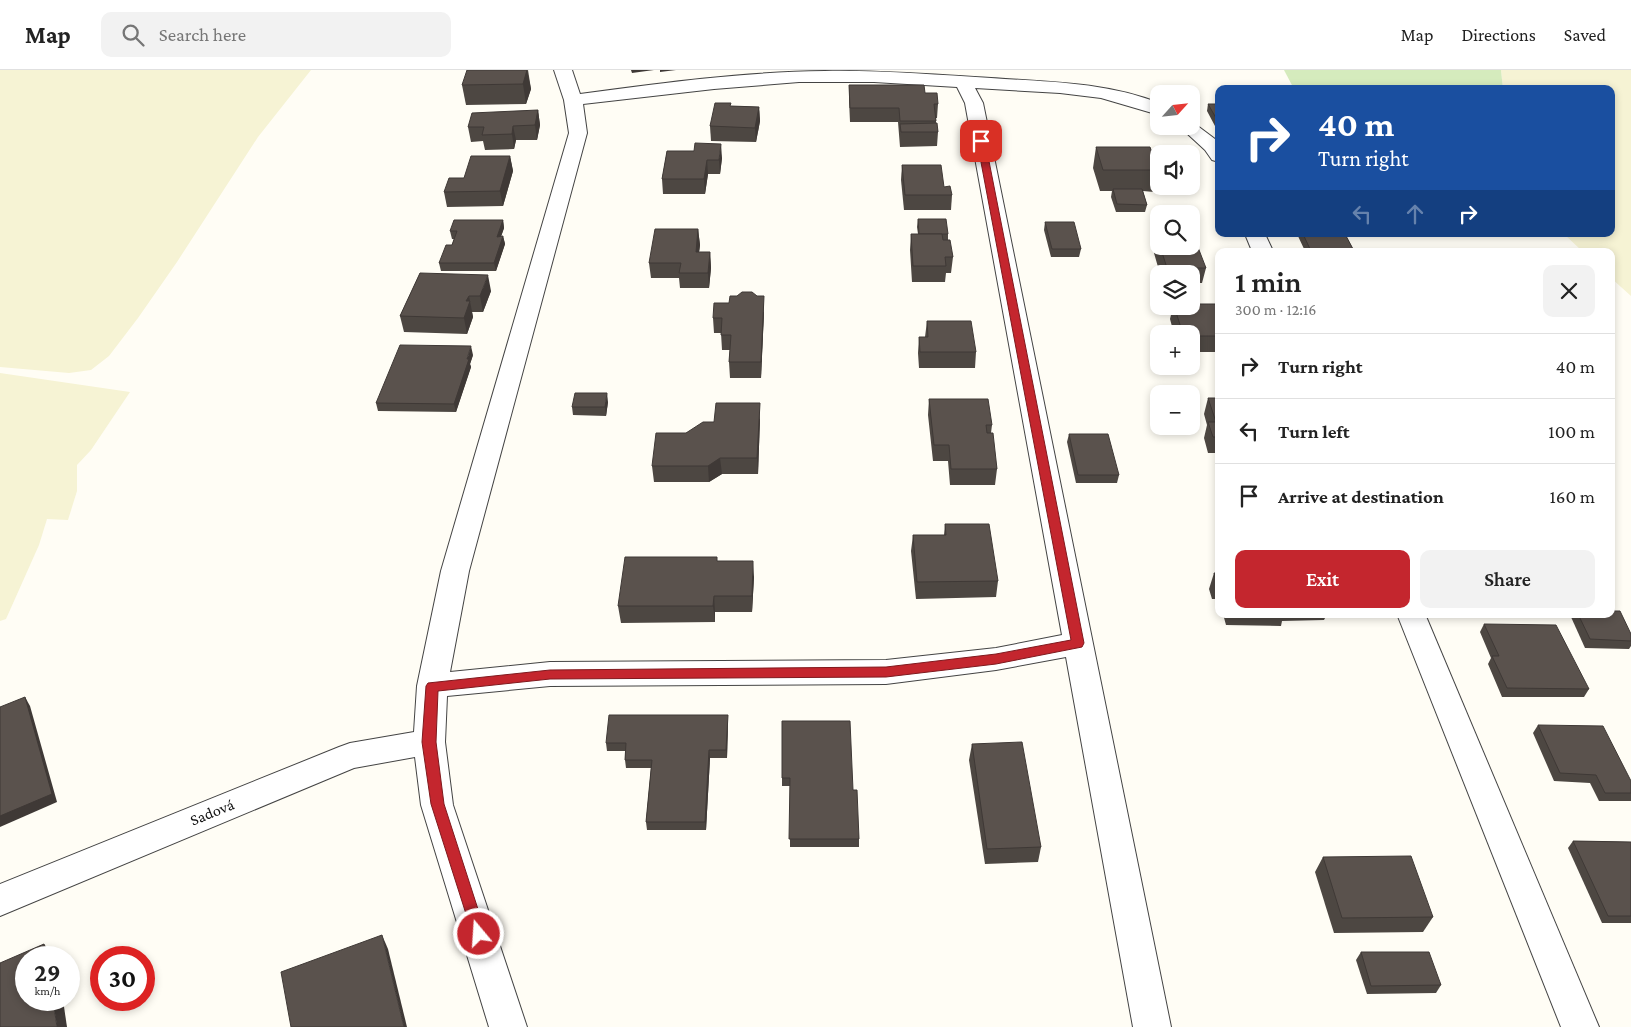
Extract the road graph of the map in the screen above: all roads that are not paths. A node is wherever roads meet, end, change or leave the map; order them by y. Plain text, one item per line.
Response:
1 (563, 70) edge
2 (963, 82) junction
3 (573, 100) junction
4 (1150, 106) edge
5 (1199, 135) edge
6 (1215, 150) edge
7 (1413, 618) edge
8 (1078, 643) junction
9 (432, 686) junction
10 (429, 742) junction
11 (0, 900) edge
12 (508, 1027) edge
13 (1152, 1027) edge
14 (1580, 1027) edge

1 - 3 street
2 - 3 street
2 - 4 street
2 - 8 street
3 - 9 street
5 - 6 street
7 - 14 street
8 - 9 street
8 - 13 street
9 - 10 street
10 - 11 street, Sadová
10 - 12 street

